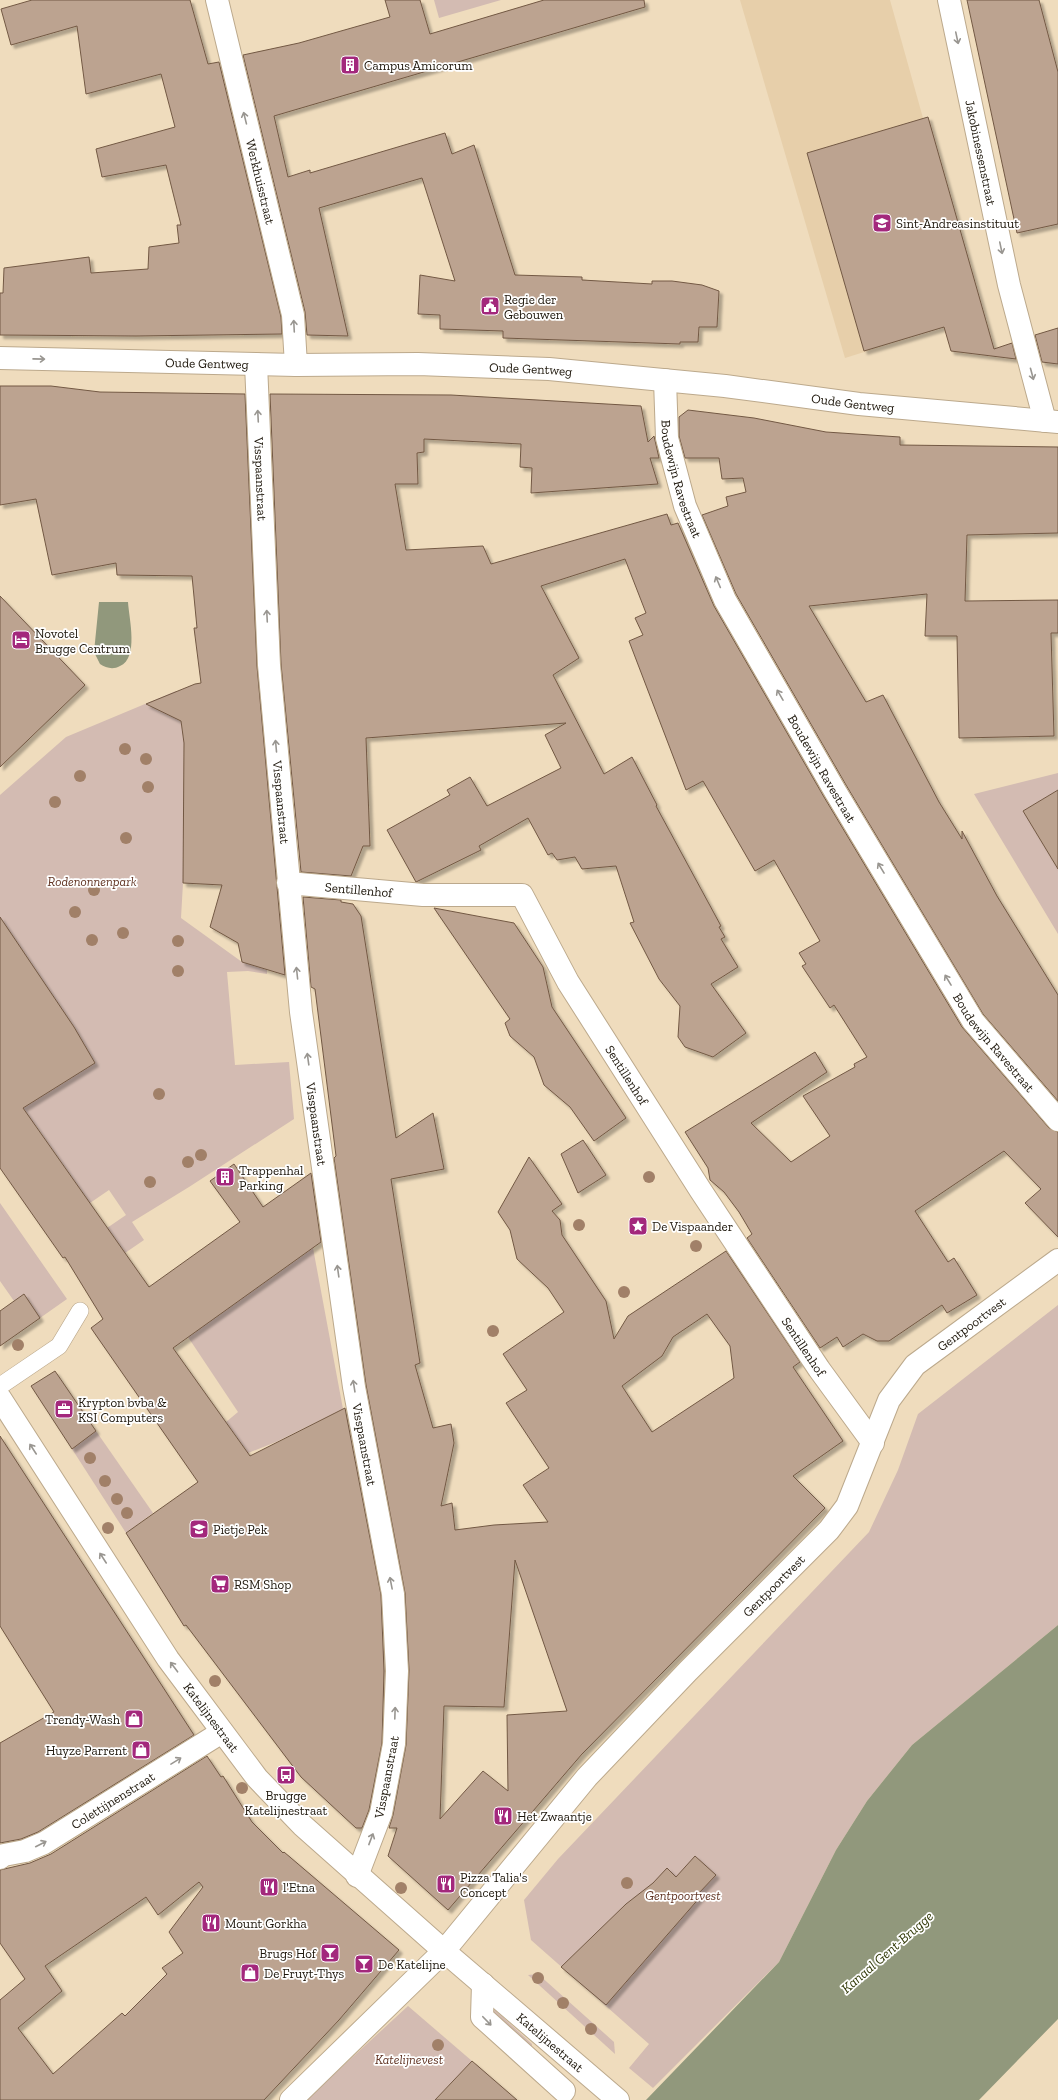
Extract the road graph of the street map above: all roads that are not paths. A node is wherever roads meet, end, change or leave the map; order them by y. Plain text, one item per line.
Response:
1 (217, 0) edge
2 (949, 0) edge
3 (0, 358) edge
4 (256, 364) junction
5 (296, 365) junction
6 (665, 380) junction
7 (1051, 422) edge
8 (288, 883) junction
9 (1058, 1120) edge
10 (1058, 1260) edge
11 (80, 1311) dead end
12 (0, 1386) edge
13 (0, 1398) edge
14 (873, 1443) junction
15 (222, 1732) junction
16 (2, 1856) edge
17 (357, 1876) junction
18 (444, 1950) junction
19 (483, 1984) junction
20 (582, 2068) junction
21 (561, 2095) edge
22 (290, 2100) edge
23 (618, 2100) edge

5 -> 1 street, Werkhuisstraat
2 -> 7 street, Jakobinessenstraat
3 -> 4 street, Oude Gentweg
4 - 5 street, Oude Gentweg
8 -> 4 street, Visspaanstraat
5 - 6 street, Oude Gentweg
6 - 7 street, Oude Gentweg
9 -> 6 street, Boudewijn Ravestraat
8 - 14 street, Sentillenhof
17 -> 8 street, Visspaanstraat
10 - 14 street, Gentpoortvest
11 - 12 lane
15 -> 13 street, Katelijnestraat
14 - 18 street, Gentpoortvest
16 -> 15 street, Colettijnenstraat
15 - 17 street, Katelijnestraat
17 - 18 street, Katelijnestraat
18 - 19 street, Katelijnestraat
18 - 22 street
19 - 20 street, Katelijnestraat
19 -> 21 street, Katelijnestraat
20 - 21 street
20 - 23 street, Katelijnestraat

